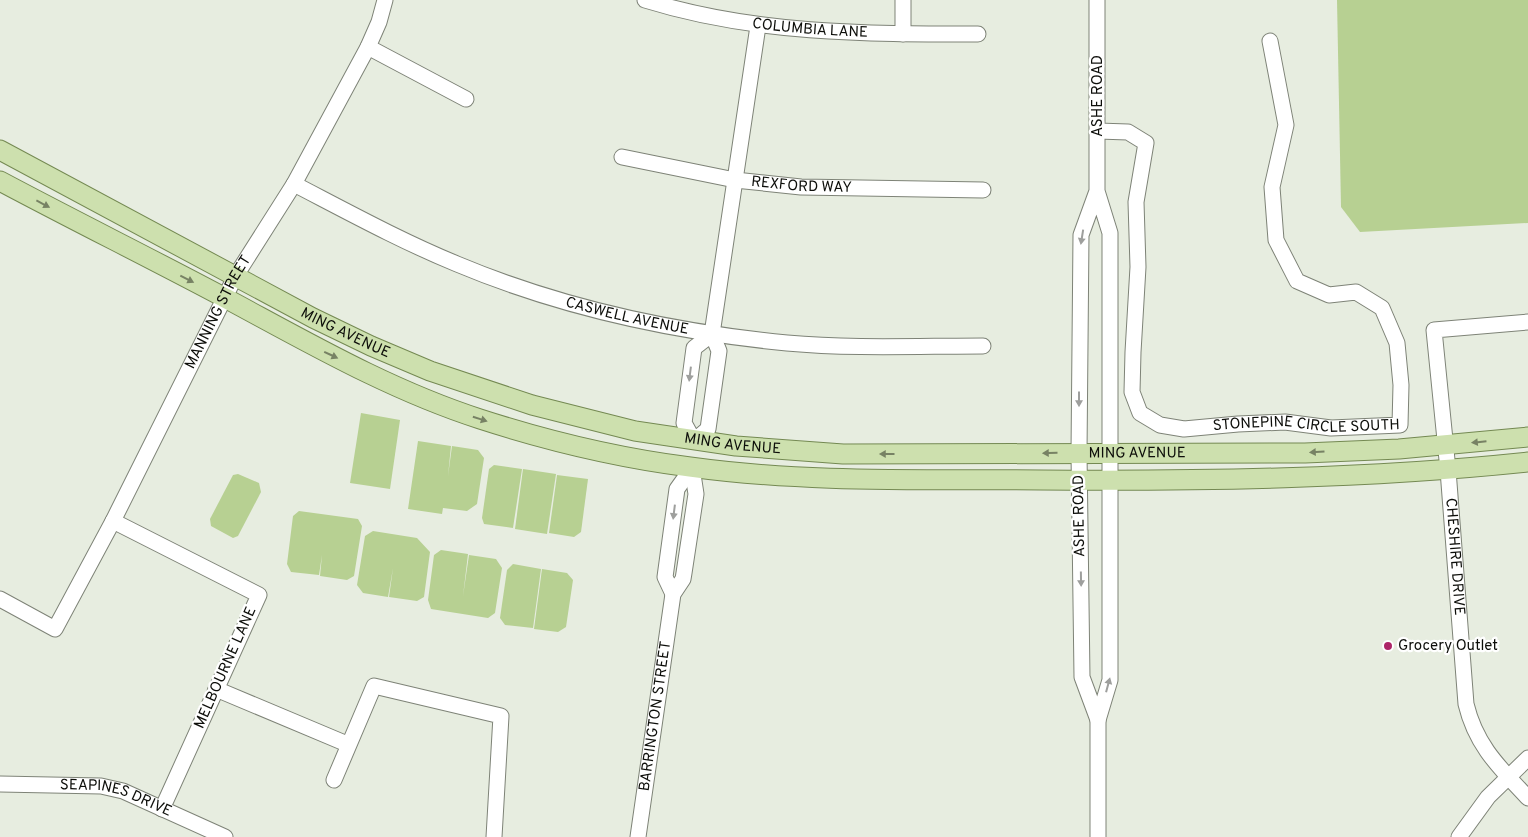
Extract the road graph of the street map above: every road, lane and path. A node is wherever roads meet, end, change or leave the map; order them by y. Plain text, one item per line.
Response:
1 (385, 0) edge
2 (645, 0) edge
3 (902, 0) edge
4 (1097, 0) edge
5 (758, 26) junction
6 (902, 34) junction
7 (978, 34) dead end
8 (1270, 41) dead end
9 (368, 47) junction
10 (466, 99) dead end
11 (1098, 131) junction
12 (0, 150) edge
13 (622, 157) dead end
14 (735, 180) junction
15 (0, 181) edge
16 (294, 184) junction
17 (983, 190) dead end
18 (1098, 191) junction
19 (236, 277) junction
20 (225, 298) junction
21 (1528, 322) edge
22 (712, 334) junction
23 (984, 346) dead end
24 (1528, 437) edge
25 (694, 441) junction
26 (1445, 445) junction
27 (595, 449) junction
28 (800, 452) junction
29 (1110, 452) junction
30 (1079, 453) junction
31 (1528, 462) edge
32 (692, 468) junction
33 (1448, 470) junction
34 (1080, 480) junction
35 (1109, 480) junction
36 (113, 521) junction
37 (0, 599) edge
38 (216, 690) junction
39 (1098, 720) junction
40 (347, 744) junction
41 (1528, 758) edge
42 (1508, 777) junction
43 (334, 780) dead end
44 (0, 784) edge
45 (1528, 798) edge
46 (162, 808) junction
47 (225, 837) edge
48 (494, 837) edge
49 (638, 837) edge
50 (1098, 837) edge
51 (1459, 837) edge

1 - 9 street, MANNING STREET
2 - 5 street, COLUMBIA LANE
3 - 6 street
4 - 11 street, ASHE ROAD
5 - 6 street, COLUMBIA LANE
5 - 14 street
6 - 7 street, COLUMBIA LANE
8 - 11 street, STONEPINE CIRCLE SOUTH
9 - 10 street
9 - 16 street, MANNING STREET
11 - 18 street, ASHE ROAD
12 - 19 main road, MING AVENUE
13 - 14 street, REXFORD WAY
14 - 17 street, REXFORD WAY
14 - 22 street
15 -> 20 main road, MING AVENUE
16 - 19 street, MANNING STREET
16 - 22 street, CASWELL AVENUE
18 - 29 street, ASHE ROAD
18 -> 30 street, ASHE ROAD
19 - 20 street, MANNING STREET
19 - 25 main road, MING AVENUE
20 -> 27 main road, MING AVENUE
20 - 36 street, MANNING STREET
21 - 26 street, CHESHIRE DRIVE
22 - 23 street, CASWELL AVENUE
22 - 25 street
22 -> 25 street
24 -> 26 main road, MING AVENUE
25 - 27 main road
25 - 28 main road, MING AVENUE
26 -> 29 main road, MING AVENUE
26 - 33 street, CHESHIRE DRIVE
27 - 32 main road, MING AVENUE
30 -> 28 main road, MING AVENUE
28 - 32 main road
29 - 30 main road, MING AVENUE
29 - 35 street, ASHE ROAD
30 - 34 street, ASHE ROAD
31 - 33 main road, MING AVENUE
32 - 34 main road, MING AVENUE
32 - 49 street, BARRINGTON STREET
33 - 35 main road, MING AVENUE
33 - 42 street, CHESHIRE DRIVE
34 - 35 main road, MING AVENUE
34 -> 39 street, ASHE ROAD
39 -> 35 street, ASHE ROAD
36 - 37 street, MANNING STREET
36 - 38 street, MELBOURNE LANE
38 - 40 street
38 - 46 street, MELBOURNE LANE
39 - 50 street, ASHE ROAD
40 - 43 street
40 - 48 street
41 - 42 street
42 - 45 street, CHESHIRE DRIVE
42 - 51 street
44 - 46 street, SEAPINES DRIVE
46 - 47 street, SEAPINES DRIVE

